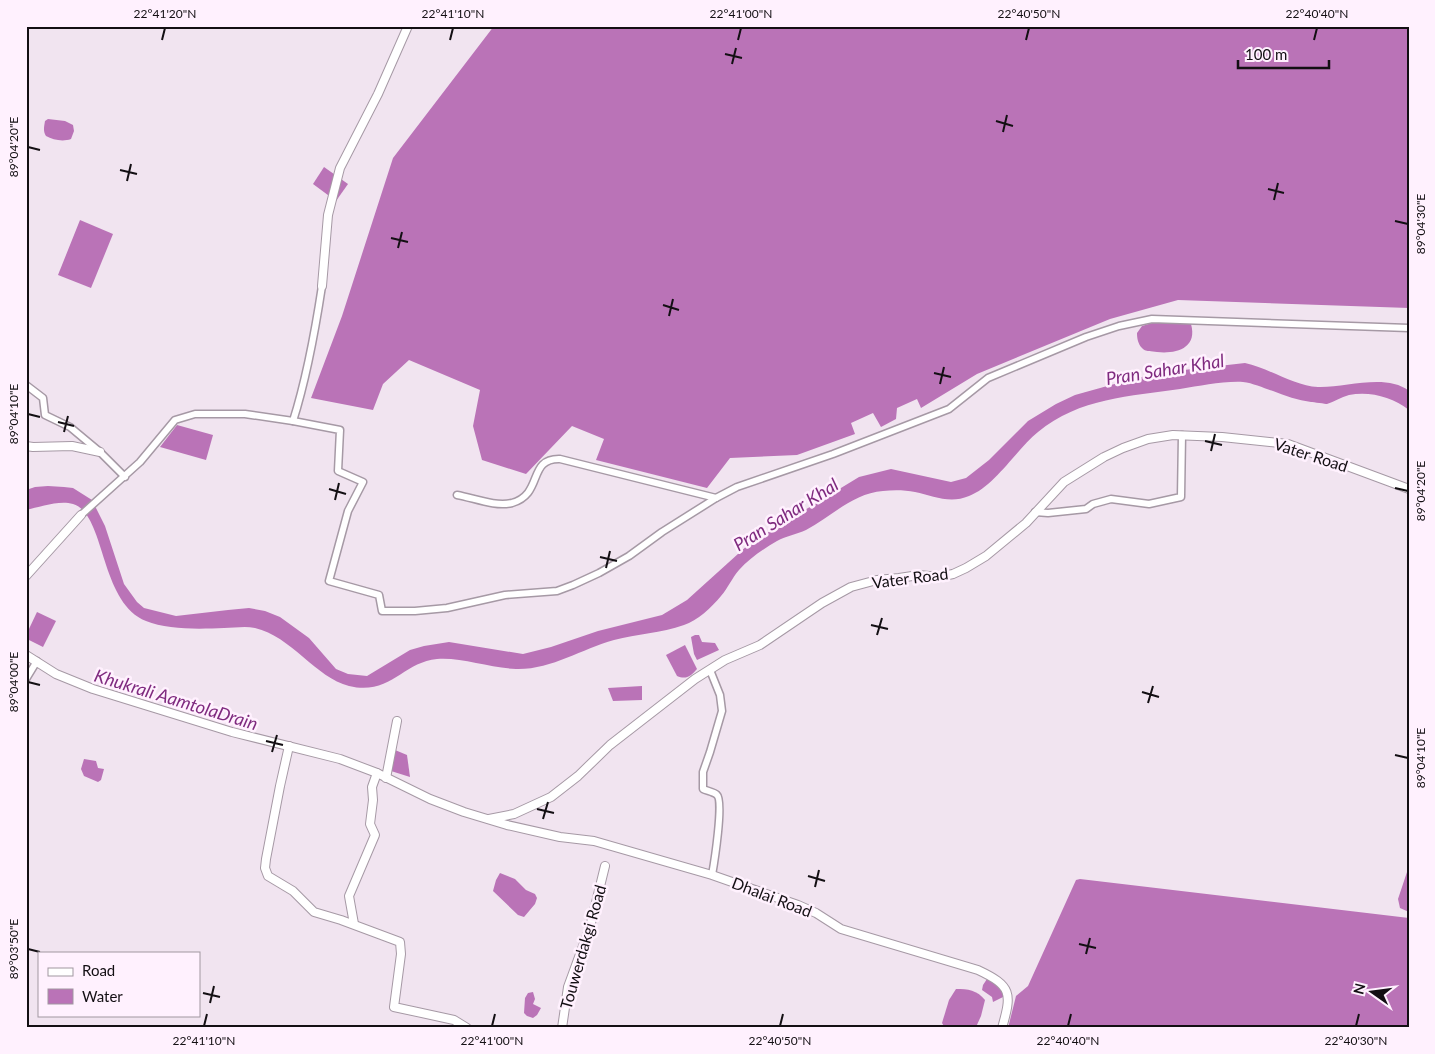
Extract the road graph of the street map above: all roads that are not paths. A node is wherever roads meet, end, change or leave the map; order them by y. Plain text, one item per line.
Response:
1 (408, 26) edge
2 (322, 286) joint
3 (1409, 328) edge
4 (26, 384) edge
5 (293, 421) junction
6 (1182, 435) junction
7 (26, 446) edge
8 (100, 452) junction
9 (125, 477) junction
10 (1409, 489) edge
11 (458, 495) dead end
12 (716, 498) junction
13 (1035, 512) junction
14 (81, 515) joint
15 (26, 576) edge
16 (26, 655) edge
17 (37, 662) junction
18 (710, 670) junction
19 (26, 679) edge
20 (397, 721) dead end
21 (290, 746) junction
22 (377, 773) junction
23 (386, 778) junction
24 (489, 819) junction
25 (605, 866) dead end
26 (712, 875) junction
27 (354, 924) junction
28 (468, 1028) edge
29 (562, 1028) edge
30 (1002, 1028) edge

1 - 2 street
2 - 5 street
3 - 12 street
4 - 8 street
5 - 9 street
5 - 12 street
6 - 10 street, Vater Road
6 - 13 street, Vater Road
6 - 13 street
7 - 8 street
8 - 9 street
9 - 14 street
11 - 12 street
13 - 18 street, Vater Road
14 - 15 street
16 - 17 street, Dhalai Road
17 - 19 street
17 - 21 street, Dhalai Road
18 - 24 street, Vater Road
18 - 26 street
20 - 23 street
21 - 22 street, Dhalai Road
21 - 27 street
22 - 23 street, Dhalai Road
22 - 27 street
23 - 24 street, Dhalai Road
24 - 26 street, Dhalai Road
25 - 29 street, Touwerdakgi Road
26 - 30 street, Dhalai Road
27 - 28 street

